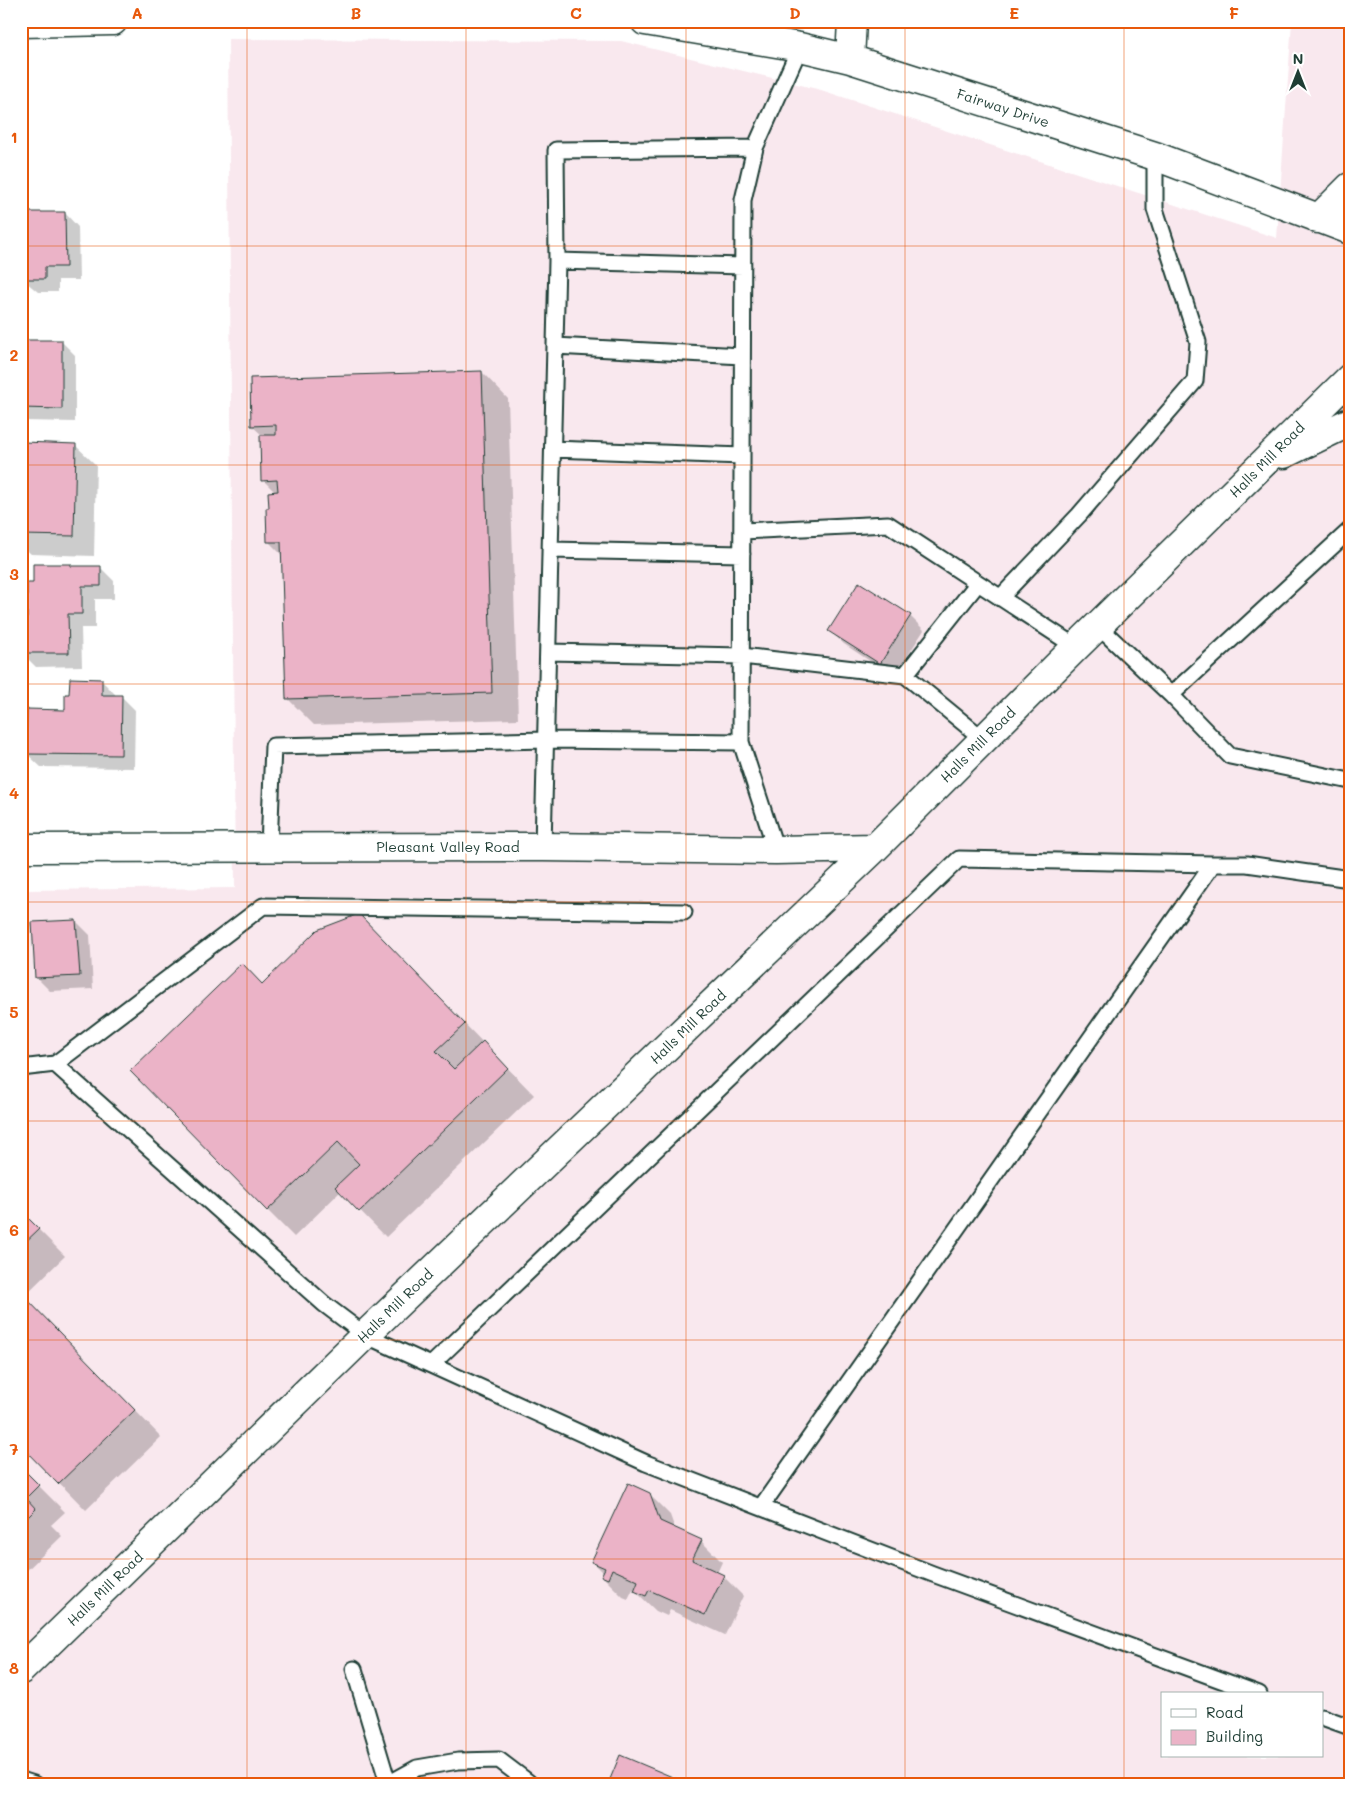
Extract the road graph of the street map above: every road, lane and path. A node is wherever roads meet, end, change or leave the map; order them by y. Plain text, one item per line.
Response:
1 (113, 21) edge
2 (645, 21) edge
3 (852, 21) edge
4 (21, 23) edge
5 (800, 47) junction
6 (850, 59) junction
7 (755, 148) junction
8 (1155, 156) junction
9 (1350, 187) edge
10 (1318, 220) junction
11 (1350, 230) edge
12 (557, 261) junction
13 (743, 266) junction
14 (555, 346) junction
15 (742, 356) junction
16 (1350, 378) edge
17 (1350, 422) edge
18 (553, 450) junction
19 (742, 456) junction
20 (1265, 463) junction
21 (1350, 530) edge
22 (742, 531) junction
23 (550, 550) junction
24 (742, 554) junction
25 (978, 583) junction
26 (1000, 598) junction
27 (1098, 626) junction
28 (1076, 648) junction
29 (548, 652) junction
30 (742, 656) junction
31 (905, 675) junction
32 (1171, 696) junction
33 (984, 739) junction
34 (546, 740) junction
35 (741, 742) junction
36 (1350, 781) edge
37 (269, 847) junction
38 (543, 847) junction
39 (21, 848) edge
40 (875, 848) junction
41 (776, 850) junction
42 (1213, 864) junction
43 (1350, 879) edge
44 (684, 912) dead end
45 (55, 1064) junction
46 (21, 1068) edge
47 (365, 1335) junction
48 (431, 1365) junction
49 (760, 1507) junction
50 (354, 1669) dead end
51 (21, 1670) edge
52 (1254, 1692) edge
53 (1324, 1718) edge
54 (1350, 1727) edge
55 (21, 1780) edge
56 (34, 1784) edge
57 (388, 1784) edge
58 (528, 1784) edge

1 - 4 street
2 - 5 street, Fairway Drive
3 - 6 street
5 - 6 street, Fairway Drive
5 - 7 lane
6 - 8 street, Fairway Drive
7 - 12 lane
7 - 13 lane
8 - 10 street, Fairway Drive
8 - 26 lane
9 - 10 street
10 - 11 street, Fairway Drive
12 - 13 lane
12 - 14 lane
13 - 15 lane
14 - 15 lane
14 - 18 lane
15 - 19 lane
16 - 20 street, Halls Mill Road
17 - 20 street
18 - 19 lane
18 - 23 lane
19 - 22 lane
20 - 27 street, Halls Mill Road
21 - 32 lane
22 - 24 lane
22 - 25 lane
23 - 24 lane
23 - 29 lane
24 - 30 lane
25 - 26 lane
25 - 31 lane
26 - 28 lane
27 - 28 street, Halls Mill Road
27 - 32 lane
28 - 33 street, Halls Mill Road
29 - 30 lane
29 - 34 lane
30 - 31 lane
30 - 35 lane
31 - 33 lane
32 - 36 lane
33 - 40 street, Halls Mill Road
34 - 35 lane
34 - 37 lane
34 - 38 lane
35 - 41 lane
37 - 38 street, Pleasant Valley Road
37 - 39 street, Pleasant Valley Road
38 - 41 street, Pleasant Valley Road
40 - 41 street, Pleasant Valley Road
40 - 47 street, Halls Mill Road
42 - 43 lane
42 - 48 lane
42 - 49 lane
44 - 45 lane
45 - 46 lane
45 - 47 lane
47 - 48 lane
47 - 51 street, Halls Mill Road
48 - 49 lane
49 - 52 lane
50 - 57 lane
53 - 54 lane
55 - 56 lane
57 - 58 lane

